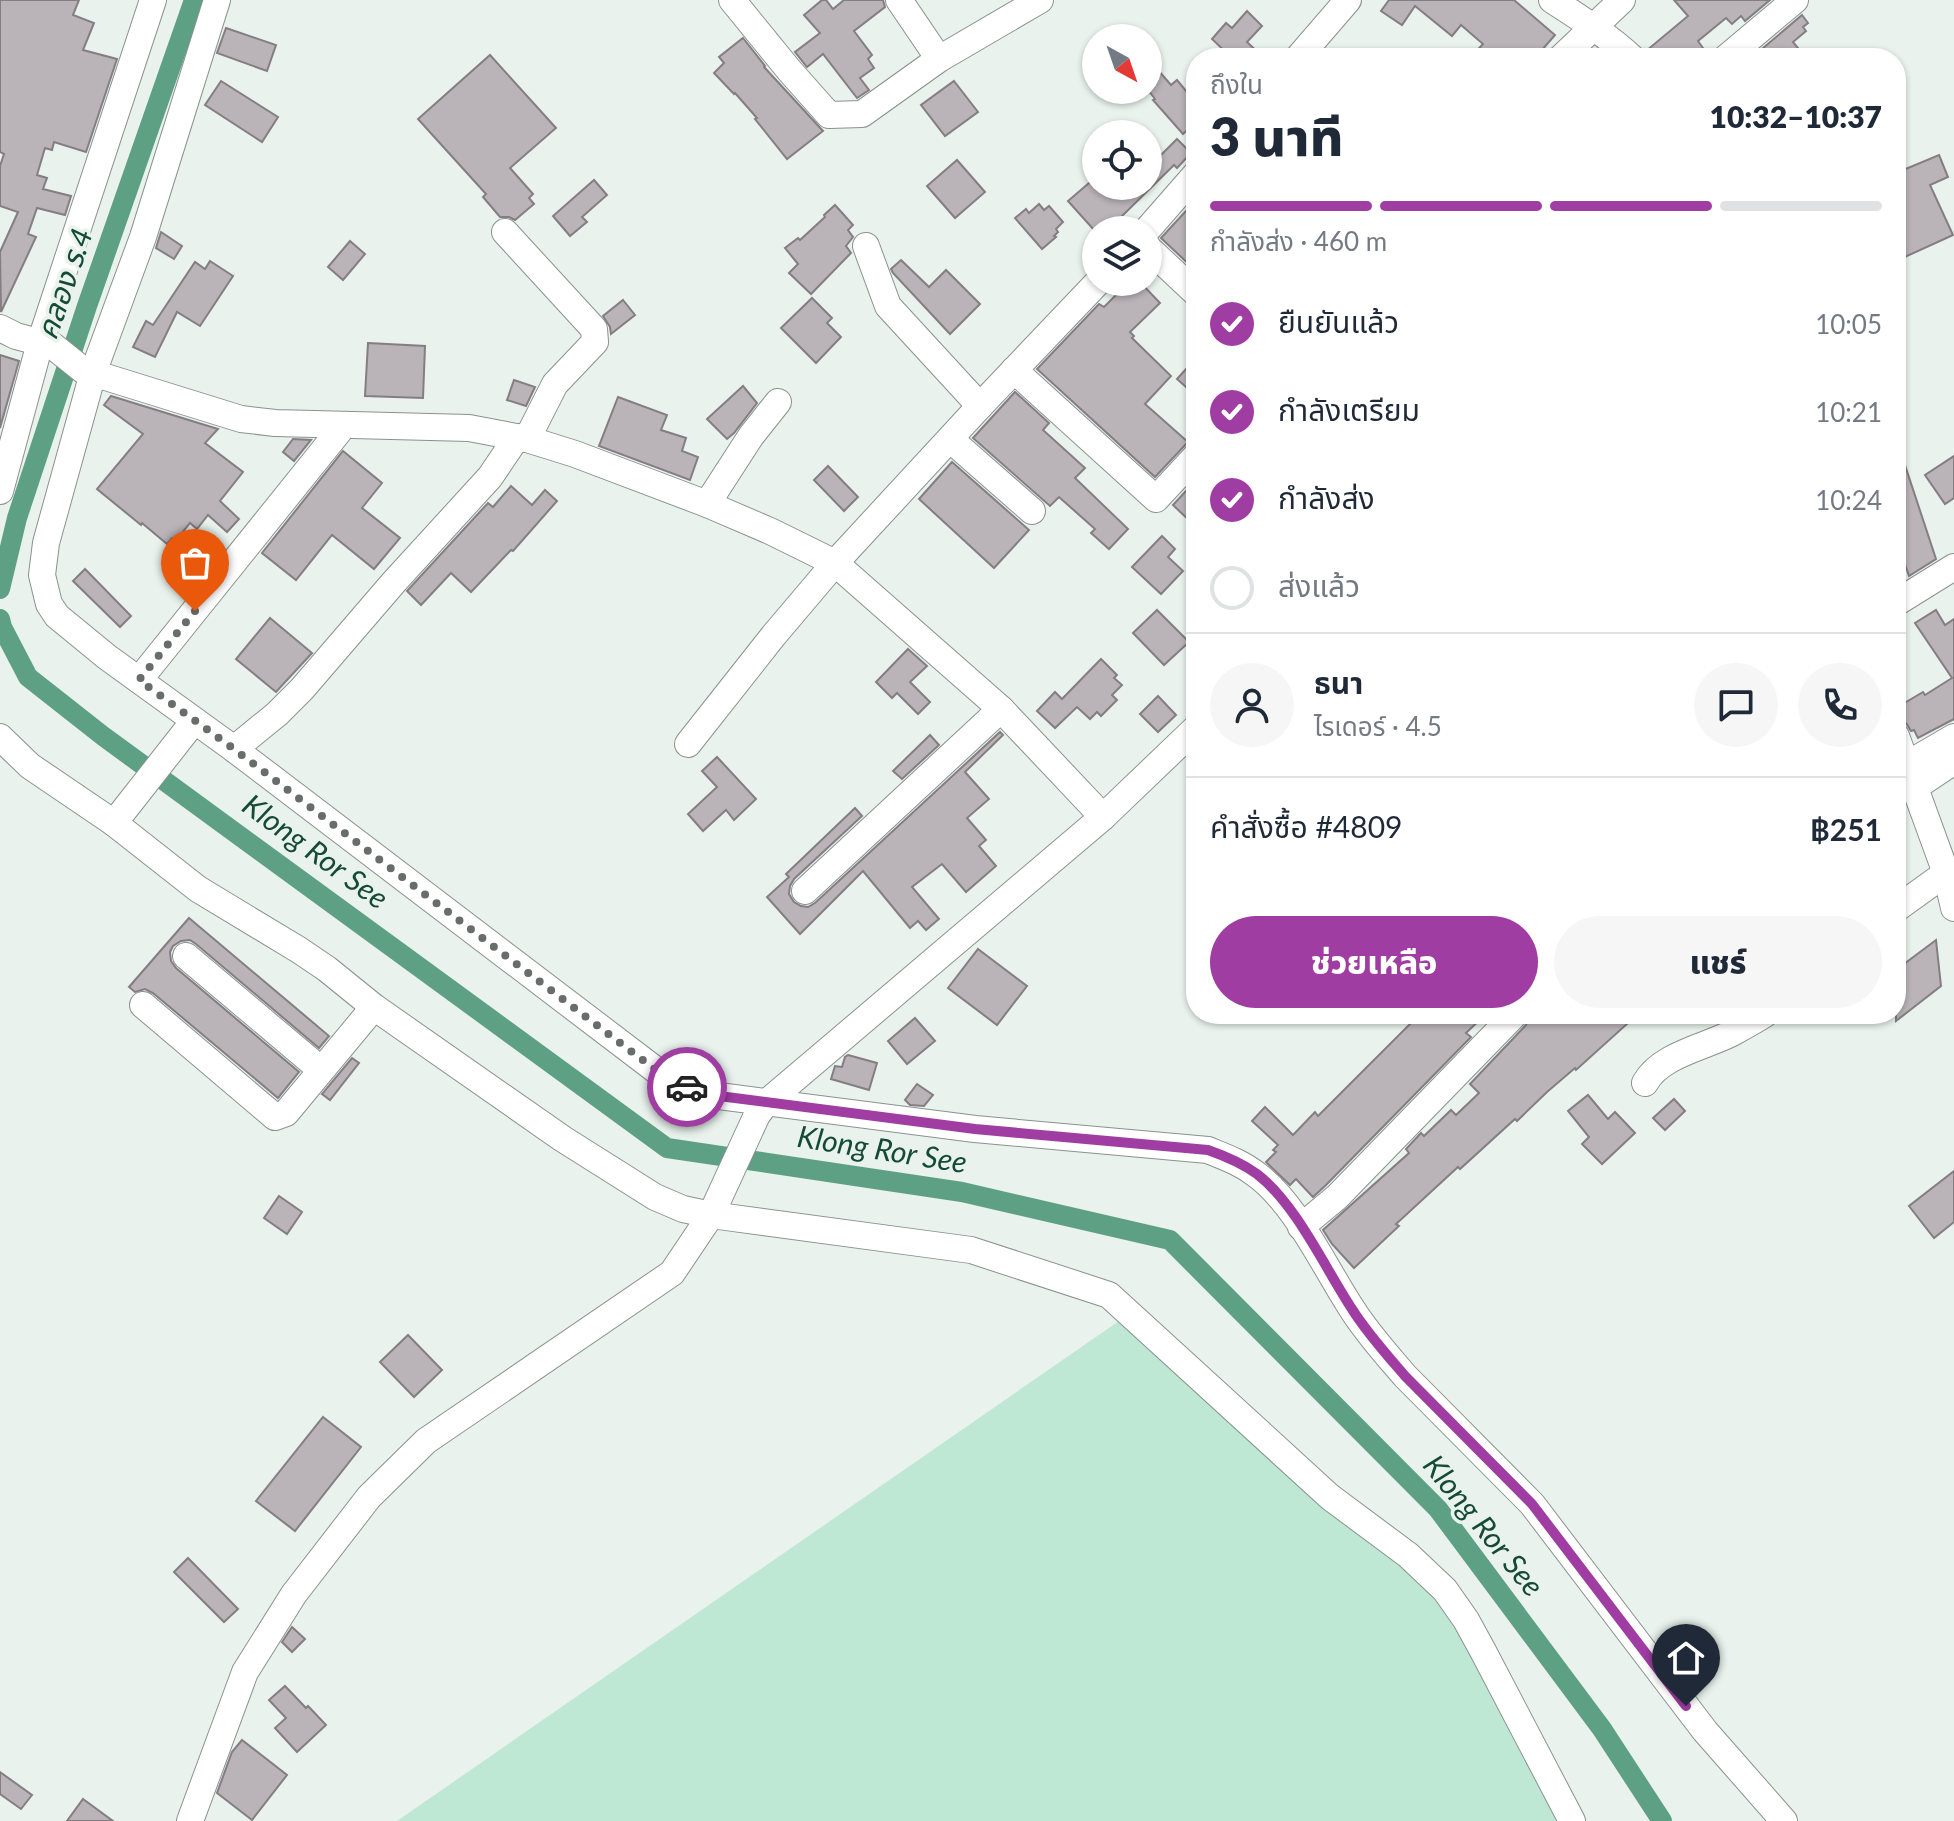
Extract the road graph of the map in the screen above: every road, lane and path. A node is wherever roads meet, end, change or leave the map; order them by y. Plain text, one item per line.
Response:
1 (153, 0) edge
2 (217, 0) edge
3 (732, 0) edge
4 (899, 0) edge
5 (1040, 0) edge
6 (1348, 0) edge
7 (1552, 0) edge
8 (1622, 0) edge
9 (1795, 0) edge
10 (1593, 26) junction
11 (1307, 48) edge
12 (1571, 48) edge
13 (1621, 48) edge
14 (1738, 48) edge
15 (939, 59) junction
16 (1186, 185) edge
17 (1159, 216) edge
18 (505, 232) dead end
19 (866, 246) dead end
20 (1162, 261) edge
21 (1186, 284) edge
22 (1085, 296) edge
23 (0, 328) edge
24 (46, 344) junction
25 (1014, 370) junction
26 (88, 372) junction
27 (778, 402) dead end
28 (980, 406) junction
29 (344, 425) junction
30 (522, 438) junction
31 (950, 439) junction
32 (1186, 467) edge
33 (0, 491) edge
34 (707, 504) junction
35 (1032, 511) dead end
36 (835, 563) junction
37 (1954, 567) edge
38 (1906, 597) edge
39 (139, 680) junction
40 (1001, 709) junction
41 (194, 721) junction
42 (0, 737) edge
43 (1954, 737) edge
44 (1186, 738) edge
45 (688, 744) dead end
46 (234, 749) junction
47 (1954, 761) edge
48 (1906, 765) edge
49 (1910, 776) junction
50 (1103, 817) junction
51 (114, 823) junction
52 (1946, 873) junction
53 (805, 891) dead end
54 (1906, 902) edge
55 (1954, 908) edge
56 (186, 956) dead end
57 (143, 1005) dead end
58 (374, 1007) junction
59 (1505, 1024) edge
60 (1748, 1024) edge
61 (320, 1069) junction
62 (1645, 1083) dead end
63 (761, 1109) junction
64 (713, 1208) junction
65 (1301, 1227) junction
66 (190, 1821) edge
67 (1572, 1821) edge
68 (1784, 1821) edge

1 - 24 street
2 - 26 street
3 - 15 street
4 - 15 street
5 - 15 street
6 - 11 street
7 - 10 street
8 - 10 street
9 - 14 street
10 - 12 street
10 - 13 street
16 - 17 street
18 - 30 street
19 - 28 street
20 - 21 street
22 - 25 street
23 - 24 street
24 - 26 street
24 - 33 street
25 - 28 street
25 - 32 street
26 - 29 street
26 - 39 street
27 - 34 street
28 - 31 street
29 - 30 street
29 - 39 street
30 - 34 street
30 - 46 street
31 - 35 street
31 - 36 street
34 - 36 street
36 - 40 street
36 - 45 street
37 - 38 street
39 - 41 street
40 - 50 street
40 - 53 street
41 - 46 street
41 - 51 street
42 - 51 street
43 - 49 street
44 - 50 street
46 - 63 street
47 - 49 street
48 - 49 street
49 - 52 street
50 - 63 street
51 - 58 street
52 - 54 street
52 - 55 street
56 - 61 street
57 - 61 street
58 - 61 street
58 - 64 street
59 - 65 street
60 - 62 street
63 - 64 street
63 - 65 street
64 - 66 street
64 - 67 street
65 - 68 street

